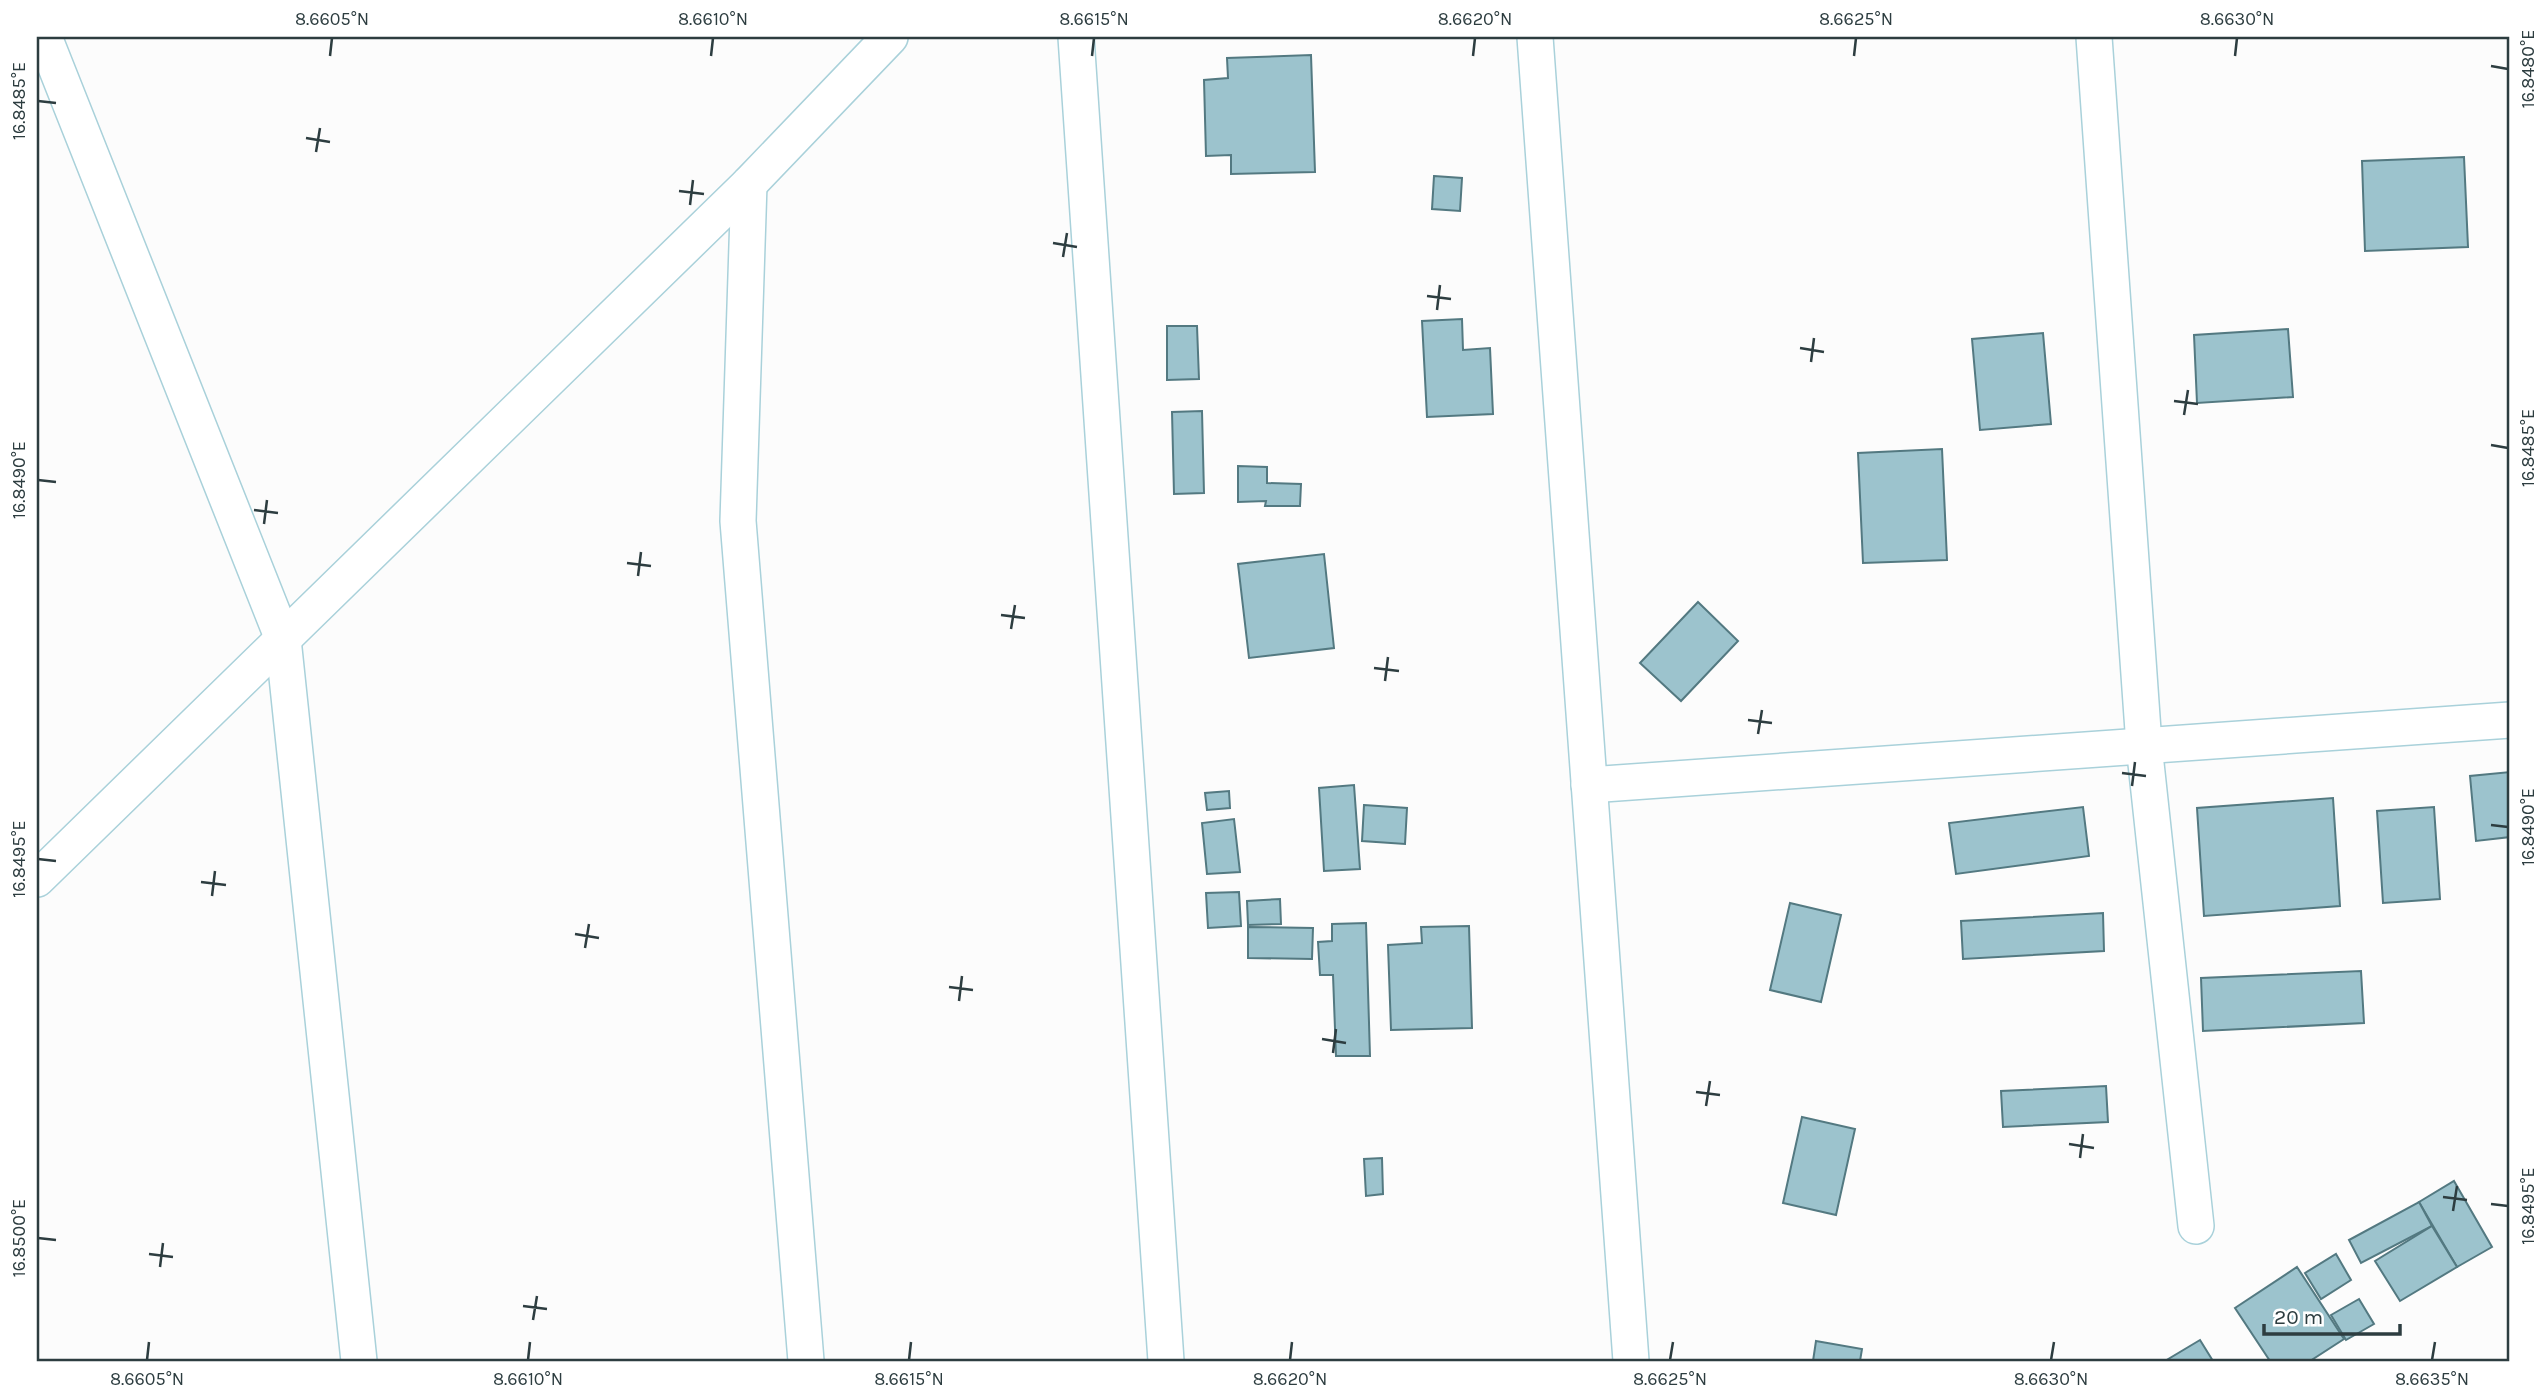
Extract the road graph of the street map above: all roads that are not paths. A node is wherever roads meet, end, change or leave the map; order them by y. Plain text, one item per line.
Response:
1 (44, 37) edge
2 (890, 37) edge
3 (1076, 37) edge
4 (1535, 37) edge
5 (2094, 37) edge
6 (749, 184) junction
7 (283, 639) junction
8 (2510, 720) edge
9 (2144, 745) junction
10 (1589, 785) junction
11 (37, 879) edge
12 (2196, 1226) dead end
13 (359, 1361) edge
14 (806, 1361) edge
15 (1166, 1361) edge
16 (1631, 1361) edge

1 - 7 street
2 - 6 street
3 - 15 street
4 - 10 street
5 - 9 street
6 - 7 street
6 - 14 street
7 - 11 street
7 - 13 street
8 - 9 street
9 - 10 street
9 - 12 street
10 - 16 street

